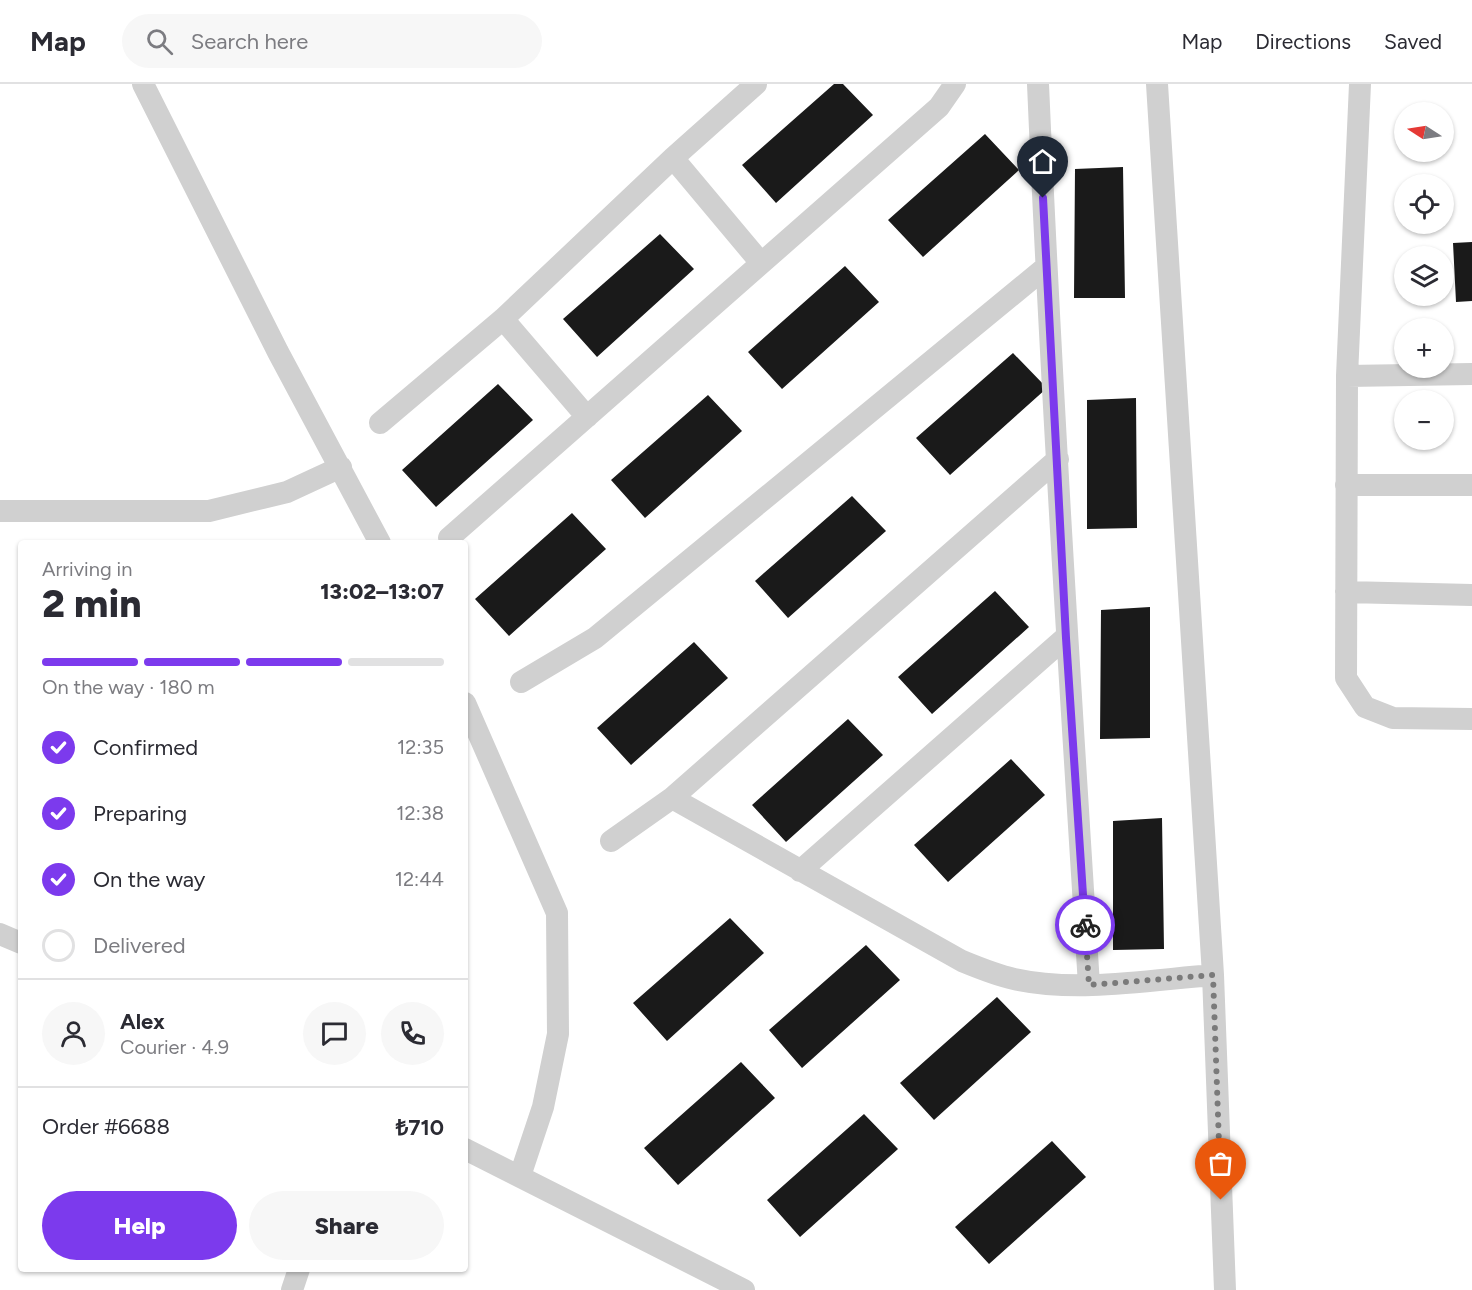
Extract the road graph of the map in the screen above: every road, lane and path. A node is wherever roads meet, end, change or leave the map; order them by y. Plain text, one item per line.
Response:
1 (143, 84) edge
2 (756, 84) edge
3 (955, 84) edge
4 (1038, 84) edge
5 (1157, 84) edge
6 (1360, 84) edge
7 (673, 158) junction
8 (761, 263) junction
9 (1046, 267) junction
10 (503, 319) junction
11 (1472, 374) edge
12 (1347, 376) junction
13 (588, 417) junction
14 (380, 423) dead end
15 (1058, 459) junction
16 (341, 467) junction
17 (1346, 485) junction
18 (1472, 485) edge
19 (0, 511) edge
20 (449, 538) dead end
21 (378, 540) edge
22 (1346, 592) junction
23 (1472, 595) edge
24 (1066, 638) junction
25 (521, 682) dead end
26 (468, 710) edge
27 (1472, 719) edge
28 (672, 798) junction
29 (611, 842) dead end
30 (800, 871) junction
31 (0, 934) edge
32 (18, 942) edge
33 (1213, 975) junction
34 (1089, 985) junction
35 (468, 1150) edge
36 (520, 1176) junction
37 (298, 1272) edge
38 (292, 1290) edge
39 (744, 1290) edge
40 (1225, 1290) edge

1 - 16 street
2 - 7 street
3 - 8 street
4 - 9 street
5 - 33 street
6 - 12 street
7 - 8 street
7 - 10 street
8 - 13 street
9 - 15 street
9 - 25 street
10 - 13 street
10 - 14 street
11 - 12 street
12 - 17 street
13 - 20 street
15 - 24 street
15 - 28 street
16 - 19 street
16 - 21 street
17 - 18 street
17 - 22 street
22 - 23 street
22 - 27 street
24 - 30 street
24 - 34 street
26 - 36 street
28 - 29 street
28 - 30 street
30 - 34 street
31 - 32 street
33 - 34 street
33 - 40 street
35 - 36 street
36 - 39 street
37 - 38 street

